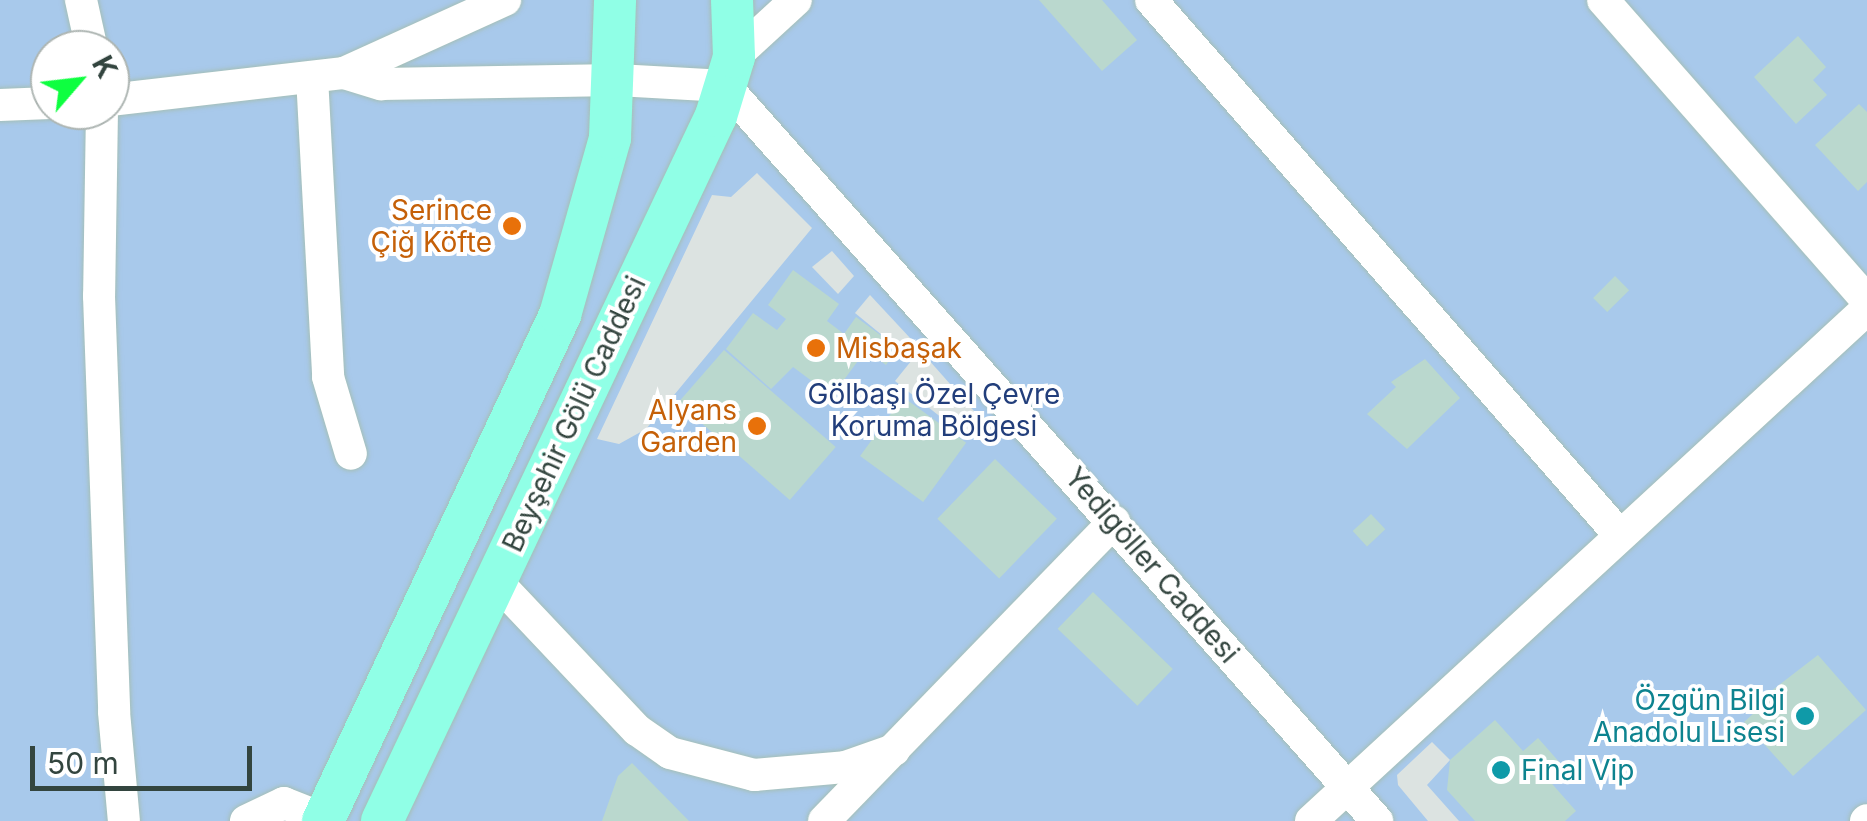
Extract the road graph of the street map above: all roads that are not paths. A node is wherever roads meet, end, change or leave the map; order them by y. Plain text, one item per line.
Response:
1 (81, 0) edge
2 (505, 0) edge
3 (616, 0) edge
4 (732, 0) edge
5 (796, 0) edge
6 (1151, 0) edge
7 (1602, 0) edge
8 (88, 30) edge
9 (730, 72) junction
10 (328, 75) junction
11 (617, 80) junction
12 (130, 98) edge
13 (30, 104) edge
14 (0, 105) edge
15 (102, 130) edge
16 (1867, 300) edge
17 (1867, 309) edge
18 (351, 454) dead end
19 (1114, 522) junction
20 (1618, 532) junction
21 (496, 581) junction
22 (894, 750) junction
23 (352, 760) junction
24 (400, 782) junction
25 (1347, 786) junction
26 (323, 820) edge
27 (124, 821) edge
28 (246, 821) edge
29 (382, 821) edge
30 (824, 821) edge
31 (1311, 821) edge
32 (1377, 821) edge

1 - 8 street
2 - 10 street
3 - 11 main road
4 - 9 main road, Beyşehir Gölü Caddesi
5 - 9 street
6 - 20 street
7 - 16 street
9 - 11 street
9 - 19 street, Yedigöller Caddesi
9 - 21 main road, Beyşehir Gölü Caddesi
10 - 11 street
10 - 12 street
10 - 18 street
11 - 23 main road
13 - 14 street
15 - 27 street
17 - 20 street
19 - 22 street
19 - 25 street, Yedigöller Caddesi
20 - 25 street
21 - 22 street
21 - 24 main road, Beyşehir Gölü Caddesi
22 - 30 street
23 - 24 main road
23 - 26 main road
24 - 29 main road, Beyşehir Gölü Caddesi
25 - 31 street
25 - 32 street, Yedigöller Caddesi
26 - 28 street

